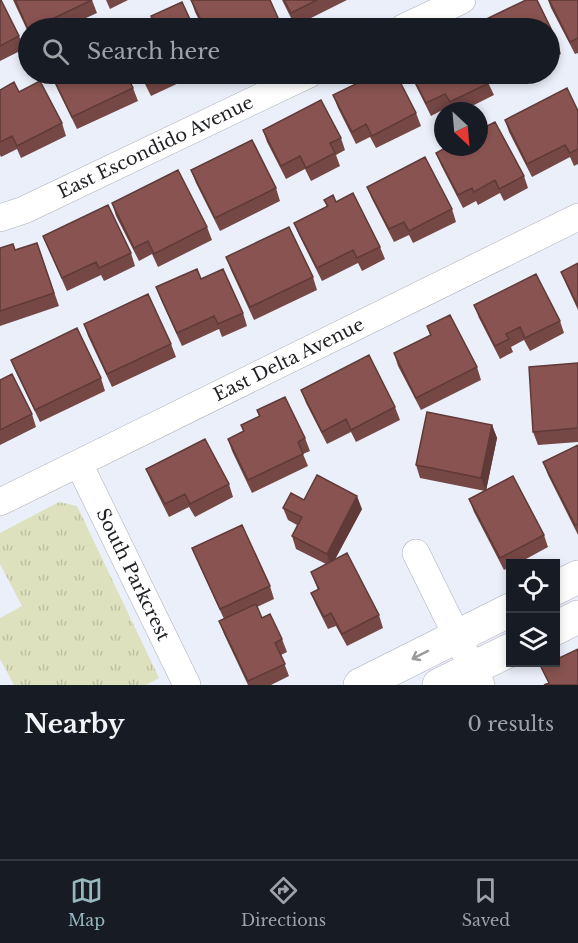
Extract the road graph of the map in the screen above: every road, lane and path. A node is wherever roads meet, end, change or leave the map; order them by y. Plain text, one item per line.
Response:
1 (462, 0) edge
2 (424, 18) edge
3 (288, 84) edge
4 (578, 217) edge
5 (0, 218) edge
6 (79, 464) junction
7 (0, 502) edge
8 (416, 553) dead end
9 (578, 577) edge
10 (560, 586) edge
11 (506, 612) edge
12 (578, 617) edge
13 (560, 626) edge
14 (457, 636) junction
15 (506, 653) edge
16 (477, 677) edge
17 (187, 685) edge
18 (360, 685) edge
19 (439, 685) edge

1 - 2 street
3 - 5 street, East Escondido Avenue
4 - 6 street, East Delta Avenue
6 - 7 street, East Delta Avenue
6 - 17 street, South Parkcrest
8 - 14 street
9 - 10 street
11 - 14 street
12 - 13 street
14 - 16 street
14 -> 18 street
15 - 16 street
16 - 19 street

